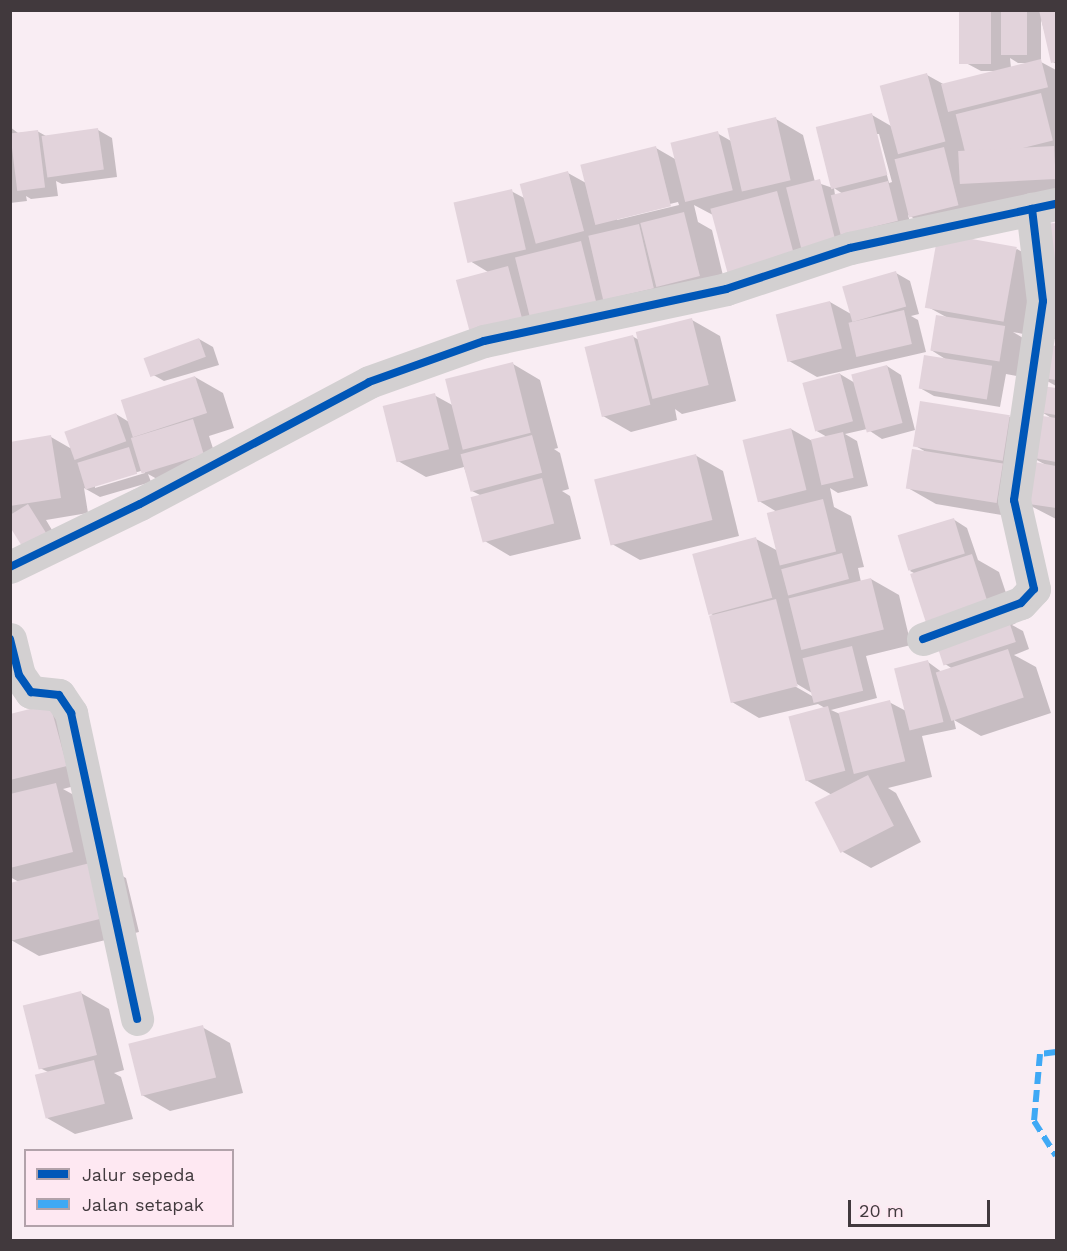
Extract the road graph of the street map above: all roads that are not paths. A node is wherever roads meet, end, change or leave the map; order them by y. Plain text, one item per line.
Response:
1 (1044, 206) edge
2 (10, 567) edge
3 (10, 639) edge
4 (923, 639) dead end
5 (137, 1019) dead end

1 - 2 street
1 - 4 street
3 - 5 street

